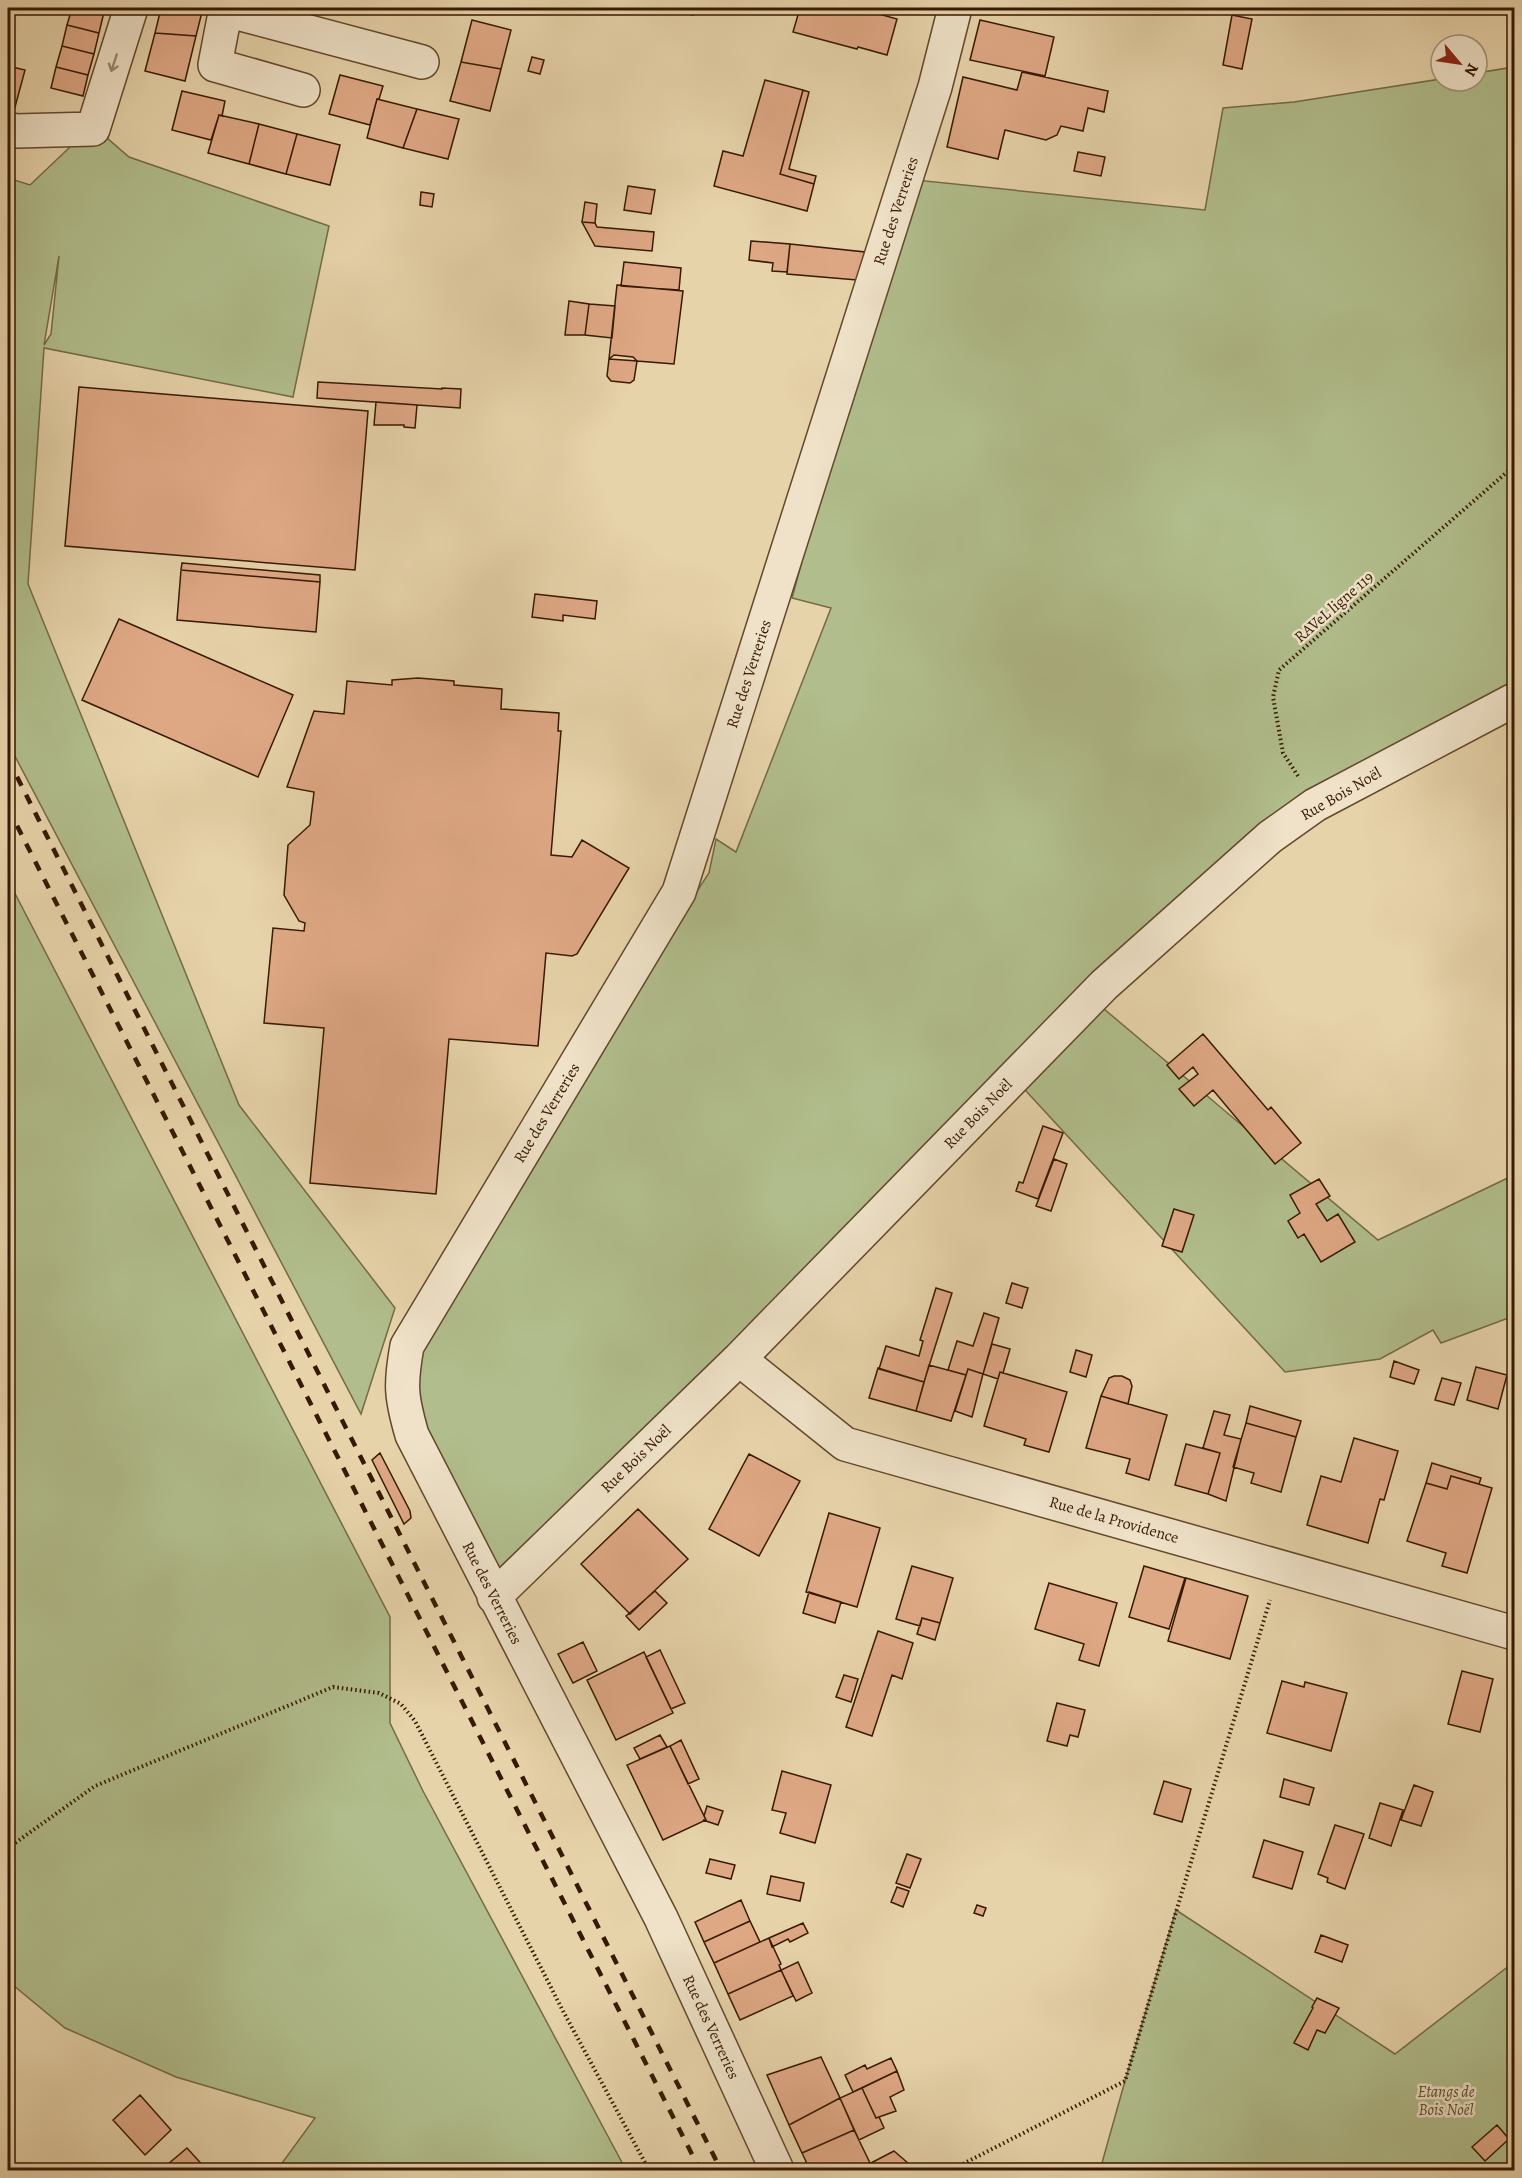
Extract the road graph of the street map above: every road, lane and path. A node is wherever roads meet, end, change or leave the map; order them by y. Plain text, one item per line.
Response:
1 (131, 8) edge
2 (955, 8) edge
3 (226, 9) edge
4 (422, 62) dead end
5 (303, 90) dead end
6 (8, 129) edge
7 (1515, 466) edge
8 (1515, 700) edge
9 (1316, 805) junction
10 (739, 1359) junction
11 (1280, 1567) junction
12 (494, 1597) junction
13 (1515, 1633) edge
14 (8, 1848) edge
15 (649, 2170) edge
16 (777, 2170) edge
17 (951, 2170) edge

1 -> 6 street
2 - 12 street, Rue des Verreries
3 - 4 street
3 - 5 street
7 - 9 path, RAVeL ligne 119
8 - 9 street, Rue Bois Noël
9 - 10 street, Rue Bois Noël
10 - 11 street, Rue de la Providence
10 - 12 street, Rue Bois Noël
11 - 13 street, Rue de la Providence
11 - 17 path
12 - 16 street, Rue des Verreries
14 - 15 path

